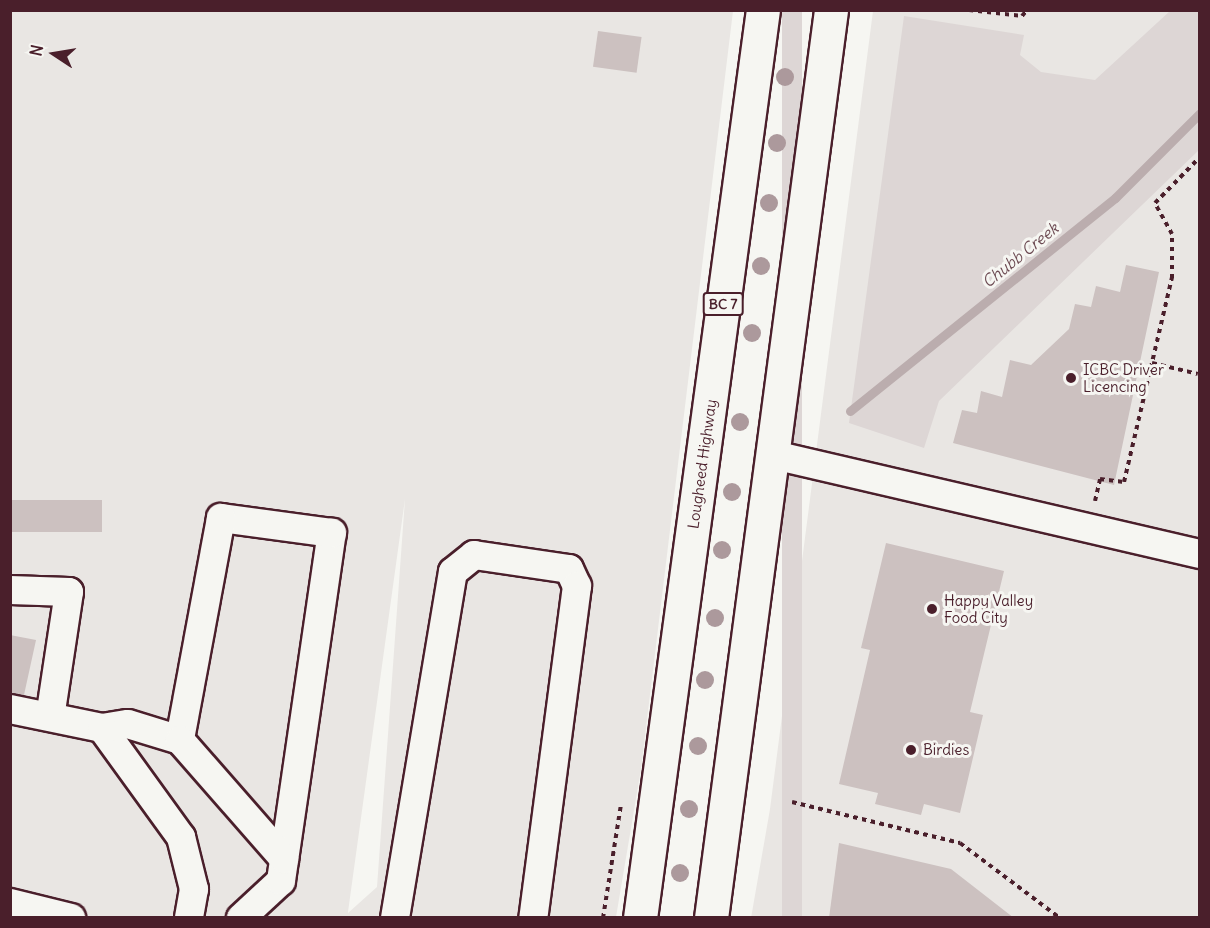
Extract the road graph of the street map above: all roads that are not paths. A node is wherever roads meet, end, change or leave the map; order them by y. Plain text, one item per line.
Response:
1 (763, 10) edge
2 (831, 10) edge
3 (774, 455) junction
4 (1200, 554) edge
5 (10, 590) edge
6 (10, 709) edge
7 (50, 717) junction
8 (102, 728) junction
9 (180, 740) junction
10 (284, 859) junction
11 (10, 903) edge
12 (71, 918) edge
13 (189, 918) edge
14 (241, 918) edge
15 (395, 918) edge
16 (533, 918) edge
17 (640, 918) edge
18 (711, 918) edge

1 - 17 main road, Lougheed Highway / BC 7
2 - 3 main road
3 - 4 lane
3 - 18 main road
5 - 7 lane
6 - 7 lane
7 - 8 lane
8 - 9 lane
8 - 13 lane
9 - 10 lane
9 - 10 lane
10 - 14 lane
11 - 12 lane
15 - 16 lane

